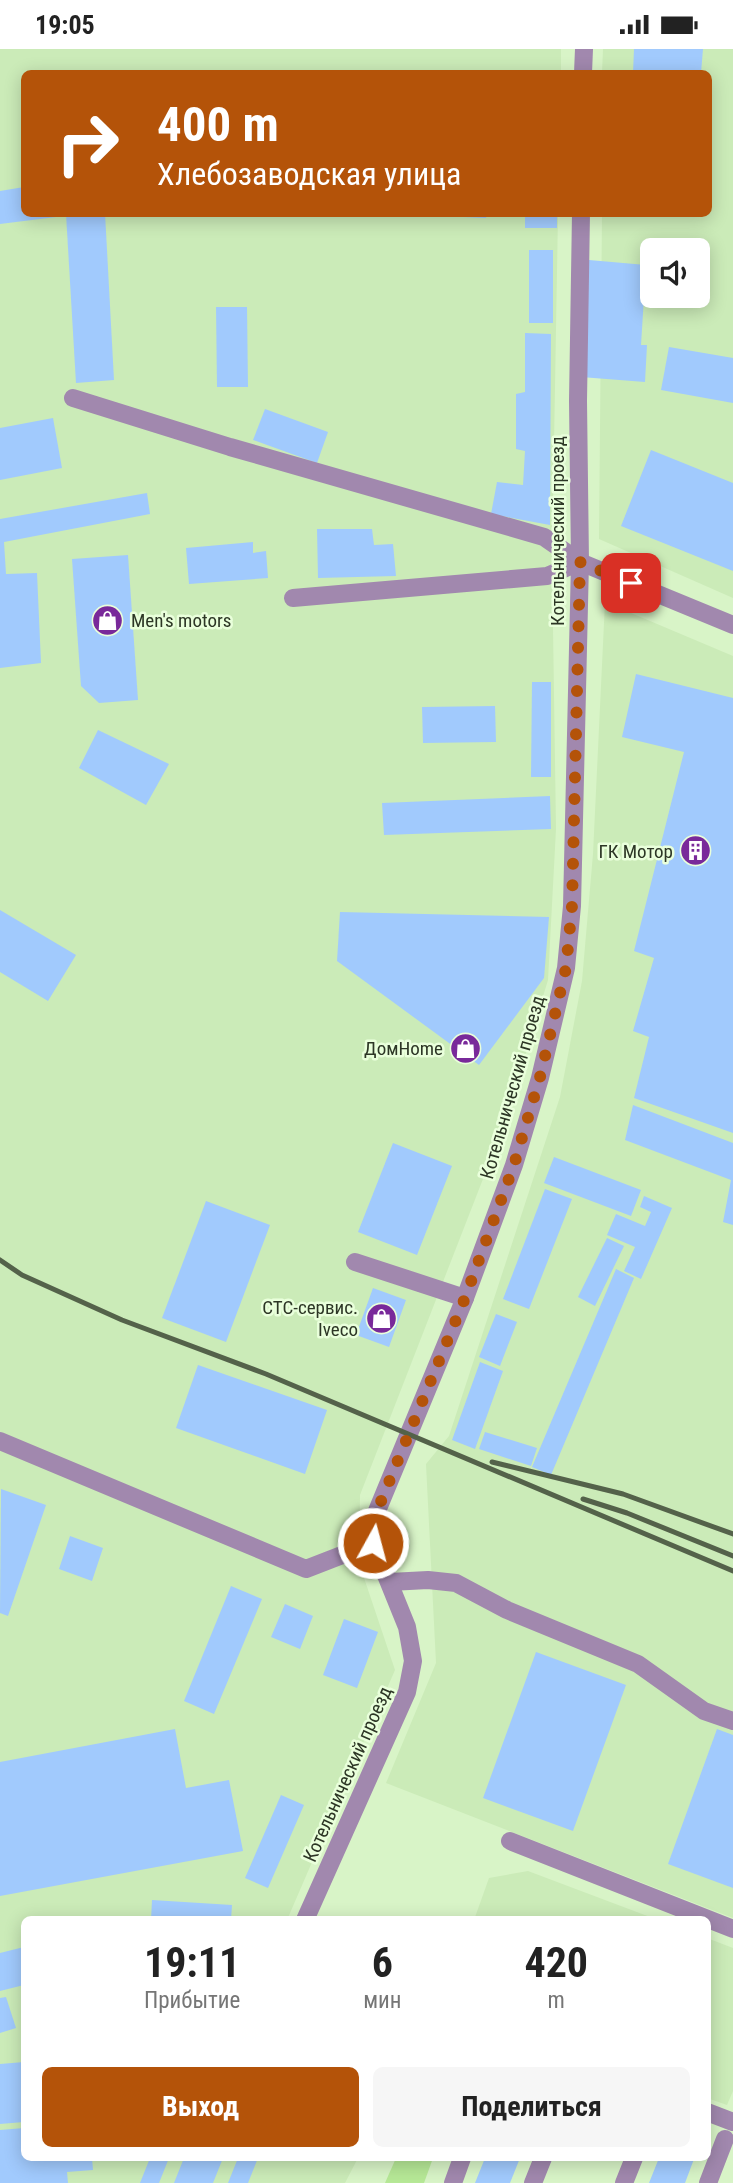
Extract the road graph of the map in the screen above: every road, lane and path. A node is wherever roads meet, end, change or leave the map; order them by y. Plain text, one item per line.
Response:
1 (584, 49) edge
2 (583, 70) edge
3 (581, 217) edge
4 (73, 398) dead end
5 (580, 562) junction
6 (293, 598) dead end
7 (733, 625) edge
8 (355, 1262) dead end
9 (465, 1298) junction
10 (0, 1441) edge
11 (373, 1543) junction
12 (390, 1582) junction
13 (733, 1721) edge
14 (510, 1841) dead end
15 (307, 1916) edge
16 (700, 1916) edge
17 (711, 1920) edge
18 (733, 1929) edge
19 (711, 2114) edge
20 (733, 2122) edge
21 (711, 2134) edge
22 (729, 2141) edge
23 (461, 2161) edge
24 (542, 2161) edge
25 (633, 2161) edge
26 (453, 2183) edge
27 (533, 2183) edge
28 (624, 2183) edge
29 (708, 2183) edge

1 - 2 street
3 - 5 street, Котельнический проезд
4 - 5 street
5 - 6 street
5 - 7 street
5 - 9 street, Котельнический проезд
8 - 9 street
9 - 11 street, Котельнический проезд
10 - 11 street
11 - 12 street, Котельнический проезд
12 - 13 street
12 - 15 street, Котельнический проезд
14 - 16 street
17 - 18 street
19 - 20 street
21 - 22 street
22 - 29 street
23 - 26 street
24 - 27 street
25 - 28 street

